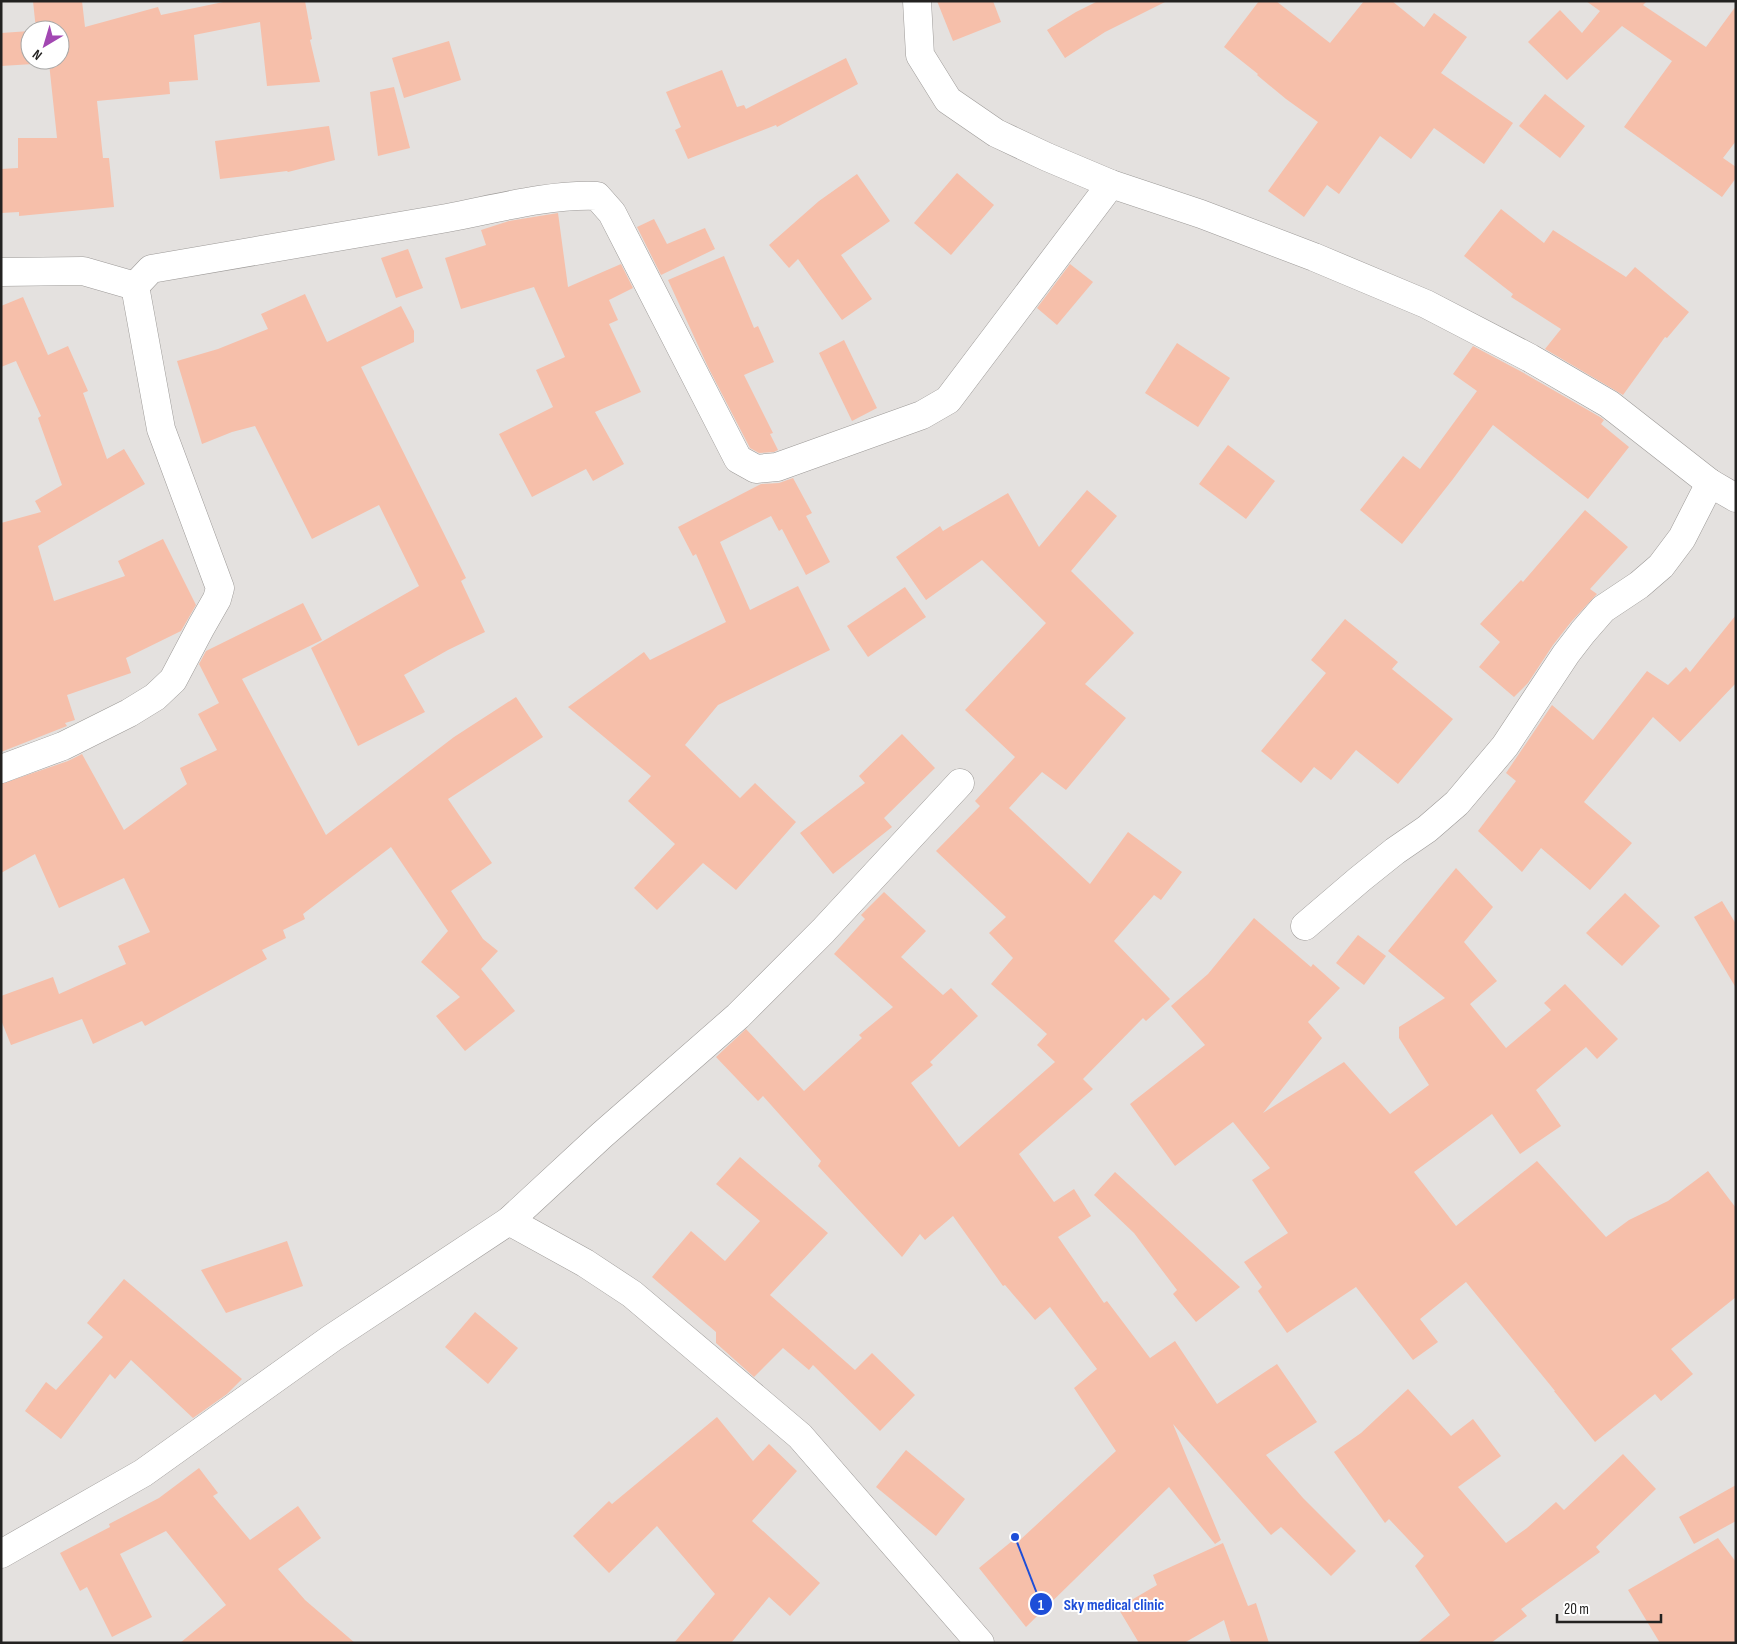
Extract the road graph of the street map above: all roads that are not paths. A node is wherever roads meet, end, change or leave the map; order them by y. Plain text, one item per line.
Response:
1 (917, 1) edge
2 (1111, 184) junction
3 (1, 272) edge
4 (135, 286) junction
5 (1710, 483) junction
6 (1736, 498) edge
7 (1, 769) edge
8 (960, 782) dead end
9 (1305, 926) dead end
10 (509, 1220) junction
11 (1, 1554) edge
12 (980, 1643) edge

1 - 2 street
2 - 4 street
2 - 5 street
3 - 4 street
4 - 7 street
5 - 6 street
5 - 9 street
8 - 10 street
10 - 11 street
10 - 12 street

